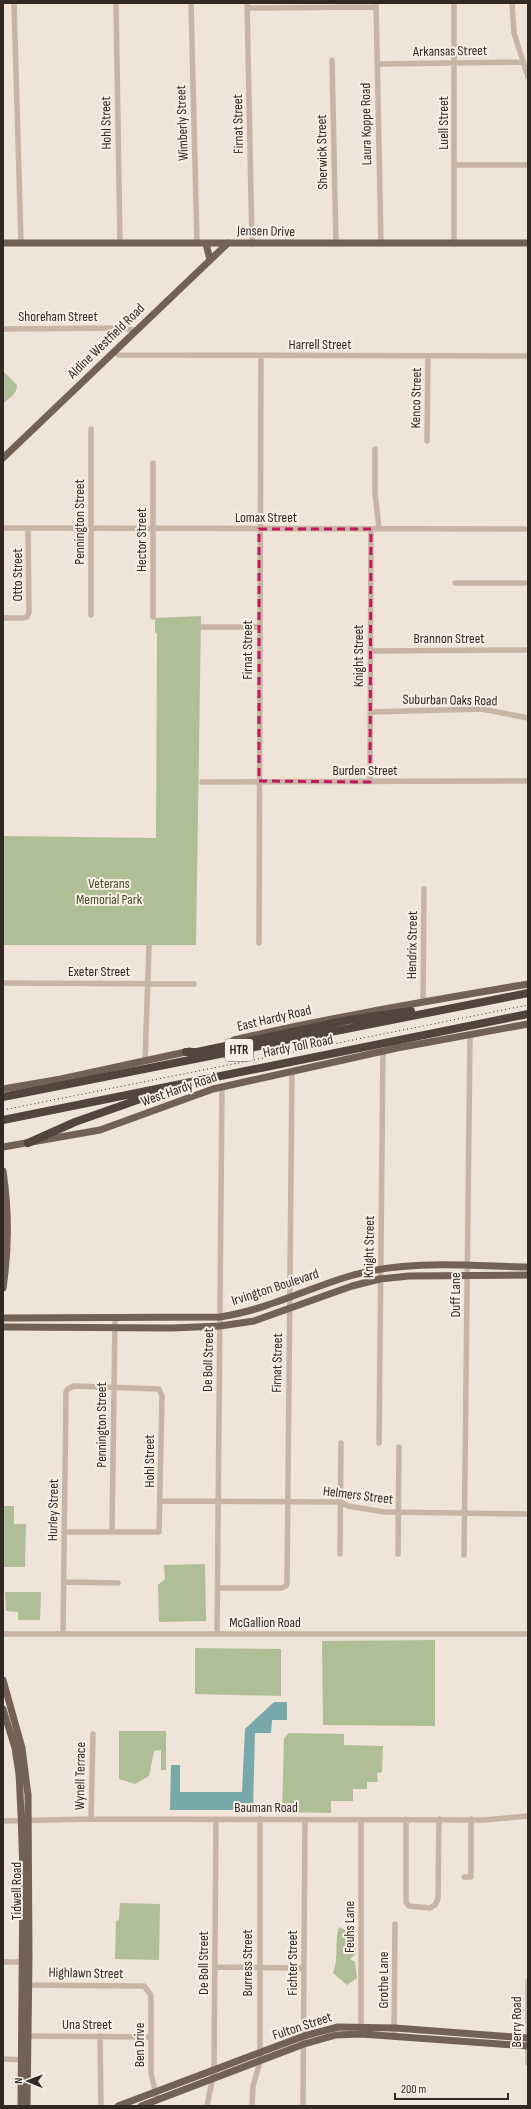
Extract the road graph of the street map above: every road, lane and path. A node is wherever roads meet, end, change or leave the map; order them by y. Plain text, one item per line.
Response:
1 (14, 3) edge
2 (116, 3) edge
3 (191, 3) edge
4 (454, 3) edge
5 (512, 3) edge
6 (247, 5) edge
7 (376, 5) edge
8 (332, 60) dead end
9 (456, 62) junction
10 (523, 62) junction
11 (377, 64) junction
12 (528, 77) edge
13 (454, 165) junction
14 (528, 165) edge
15 (120, 242) junction
16 (3, 243) edge
17 (21, 243) junction
18 (197, 243) junction
19 (206, 243) junction
20 (228, 243) junction
21 (528, 243) edge
22 (252, 244) junction
23 (336, 244) junction
24 (381, 244) junction
25 (454, 244) junction
26 (210, 260) junction
27 (3, 328) edge
28 (136, 331) junction
29 (114, 352) junction
30 (261, 356) junction
31 (428, 356) junction
32 (528, 356) edge
33 (91, 429) dead end
34 (427, 441) dead end
35 (375, 449) dead end
36 (3, 458) edge
37 (153, 463) dead end
38 (3, 528) edge
39 (28, 528) junction
40 (91, 528) junction
41 (153, 528) junction
42 (259, 529) junction
43 (528, 529) edge
44 (371, 530) junction
45 (379, 530) junction
46 (528, 583) edge
47 (455, 584) dead end
48 (91, 615) dead end
49 (153, 617) dead end
50 (3, 618) edge
51 (202, 627) dead end
52 (259, 627) junction
53 (528, 650) edge
54 (370, 651) junction
55 (370, 712) junction
56 (528, 718) edge
57 (259, 781) junction
58 (528, 781) edge
59 (202, 782) dead end
60 (370, 782) junction
61 (424, 889) dead end
62 (260, 943) dead end
63 (149, 946) dead end
64 (3, 983) edge
65 (148, 984) junction
66 (194, 984) dead end
67 (528, 984) edge
68 (528, 993) edge
69 (423, 1002) junction
70 (476, 1003) junction
71 (528, 1014) edge
72 (528, 1024) edge
73 (470, 1035) junction
74 (383, 1051) junction
75 (186, 1052) junction
76 (144, 1061) junction
77 (292, 1071) junction
78 (185, 1082) junction
79 (222, 1087) junction
80 (3, 1089) edge
81 (3, 1097) edge
82 (3, 1120) edge
83 (28, 1143) junction
84 (3, 1147) edge
85 (3, 1171) edge
86 (467, 1266) junction
87 (528, 1267) edge
88 (380, 1269) junction
89 (467, 1275) junction
90 (528, 1275) edge
91 (380, 1279) junction
92 (3, 1288) edge
93 (289, 1299) junction
94 (290, 1309) junction
95 (220, 1317) junction
96 (3, 1318) edge
97 (57, 1318) junction
98 (114, 1318) junction
99 (220, 1326) junction
100 (3, 1327) edge
101 (58, 1328) junction
102 (114, 1328) junction
103 (114, 1387) junction
104 (379, 1443) dead end
105 (341, 1444) dead end
106 (398, 1447) dead end
107 (161, 1501) junction
108 (219, 1501) junction
109 (288, 1502) junction
110 (341, 1502) junction
111 (398, 1512) junction
112 (464, 1513) junction
113 (528, 1514) edge
114 (65, 1532) junction
115 (112, 1532) junction
116 (340, 1554) dead end
117 (398, 1554) dead end
118 (464, 1555) dead end
119 (64, 1582) junction
120 (118, 1583) dead end
121 (218, 1588) junction
122 (63, 1633) junction
123 (3, 1634) edge
124 (217, 1634) junction
125 (528, 1634) edge
126 (3, 1683) edge
127 (3, 1709) edge
128 (11, 1723) junction
129 (93, 1734) dead end
130 (528, 1816) edge
131 (91, 1819) junction
132 (216, 1819) junction
133 (260, 1819) junction
134 (406, 1819) junction
135 (439, 1819) junction
136 (471, 1819) junction
137 (305, 1820) junction
138 (361, 1820) junction
139 (3, 1821) edge
140 (25, 1821) junction
141 (464, 1877) dead end
142 (395, 1924) dead end
143 (3, 1962) edge
144 (26, 1962) junction
145 (215, 1967) junction
146 (259, 1967) junction
147 (304, 1968) junction
148 (528, 1981) edge
149 (26, 1985) junction
150 (148, 1990) joint
151 (361, 2026) junction
152 (395, 2028) junction
153 (465, 2033) junction
154 (360, 2034) junction
155 (25, 2036) junction
156 (100, 2036) junction
157 (394, 2036) junction
158 (151, 2037) junction
159 (528, 2038) edge
160 (304, 2040) junction
161 (464, 2042) junction
162 (528, 2046) edge
163 (259, 2054) junction
164 (3, 2059) edge
165 (25, 2060) junction
166 (260, 2062) junction
167 (528, 2064) edge
168 (214, 2071) junction
169 (213, 2079) junction
170 (24, 2089) junction
171 (156, 2096) junction
172 (21, 2106) edge
173 (27, 2106) edge
174 (101, 2106) edge
175 (119, 2106) edge
176 (141, 2106) edge
177 (207, 2106) edge
178 (252, 2106) edge
179 (303, 2106) edge

1 - 17 street
2 - 15 street, Hohl Street
3 - 18 street, Wimberly Street
4 - 9 street, Luell Street
5 - 10 street
6 - 7 street
6 - 22 street, Firnat Street
7 - 11 street, Laura Koppe Road
8 - 23 street, Sherwick Street
9 - 10 street, Arkansas Street
9 - 11 street, Arkansas Street
9 - 13 street, Luell Street
10 - 12 street
11 - 24 street, Laura Koppe Road
13 - 14 street
13 - 25 street, Luell Street
15 - 17 main road, Jensen Drive
15 - 18 main road, Jensen Drive
16 - 17 main road, Jensen Drive
18 - 19 main road, Jensen Drive
19 - 20 main road, Jensen Drive
19 - 26 main road
20 - 22 main road, Jensen Drive
20 - 26 main road, Aldine Westfield Road
21 - 25 main road, Jensen Drive
22 - 23 main road, Jensen Drive
23 - 24 main road, Jensen Drive
24 - 25 main road, Jensen Drive
26 - 28 main road, Aldine Westfield Road
27 - 28 street, Shoreham Street
28 - 29 main road, Aldine Westfield Road
29 - 30 street, Harrell Street
29 - 36 main road, Aldine Westfield Road
30 - 31 street, Harrell Street
30 - 42 street, Firnat Street
31 - 32 street, Harrell Street
31 - 34 street, Kenco Street
33 - 40 street, Pennington Street
35 - 45 street
37 - 41 street, Hector Street
38 - 39 street, Lomax Street
39 - 40 street, Lomax Street
39 - 50 street, Otto Street
40 - 41 street, Lomax Street
40 - 48 street, Pennington Street
41 - 42 street, Lomax Street
41 - 49 street, Hector Street
42 - 44 street, Lomax Street
42 - 52 street, Firnat Street
43 - 45 street, Lomax Street
44 - 45 street, Lomax Street
44 - 54 street, Knight Street
46 - 47 street
51 - 52 street
52 - 57 street, Firnat Street
53 - 54 street, Brannon Street
54 - 55 street, Knight Street
55 - 56 street, Suburban Oaks Road
55 - 60 street, Knight Street
57 - 59 street, Burden Street
57 - 60 street, Burden Street
57 - 62 street, Firnat Street
58 - 60 street, Burden Street
61 - 69 street, Hendrix Street
63 - 65 street
64 - 65 street, Exeter Street
65 - 66 street, Exeter Street
65 - 76 street
67 - 69 main road, East Hardy Road
68 - 70 highway, Hardy Toll Road / HTR
69 - 75 main road, East Hardy Road
70 - 75 highway
70 - 81 highway, Hardy Toll Road / HTR
71 - 78 highway, Hardy Toll Road / HTR
72 - 73 main road, West Hardy Road
73 - 74 main road, West Hardy Road
73 - 86 street, Duff Lane
74 - 77 main road, West Hardy Road
74 - 88 street, Knight Street
75 - 76 main road, East Hardy Road
76 - 80 main road, East Hardy Road
77 - 79 main road, West Hardy Road
77 - 93 street, Firnat Street
78 - 82 highway, Hardy Toll Road / HTR
78 - 83 highway
79 - 83 main road, West Hardy Road
79 - 95 street, De Boll Street
83 - 84 main road, West Hardy Road
85 - 92 main road
86 - 87 main road, Irvington Boulevard
86 - 88 main road, Irvington Boulevard
86 - 89 street, Duff Lane
88 - 91 street, Knight Street
88 - 93 main road, Irvington Boulevard
89 - 90 main road, Irvington Boulevard
89 - 91 main road, Irvington Boulevard
89 - 112 street, Duff Lane
91 - 94 main road, Irvington Boulevard
91 - 104 street, Knight Street
93 - 94 street, Firnat Street
93 - 95 main road, Irvington Boulevard
94 - 99 main road, Irvington Boulevard
94 - 109 street, Firnat Street
95 - 98 main road, Irvington Boulevard
95 - 99 street, De Boll Street
96 - 97 main road, Irvington Boulevard
97 - 98 main road, Irvington Boulevard
97 - 101 main road
98 - 102 street, Pennington Street
99 - 102 main road, Irvington Boulevard
99 - 108 street, De Boll Street
100 - 101 main road, Irvington Boulevard
101 - 102 main road, Irvington Boulevard
102 - 103 street, Pennington Street
103 - 107 street, Hohl Street
103 - 114 street, Hurley Street
103 - 115 street, Pennington Street
105 - 110 street
106 - 111 street
107 - 108 street, Helmers Street
107 - 115 street, Hohl Street
108 - 109 street, Helmers Street
108 - 121 street, De Boll Street
109 - 110 street, Helmers Street
109 - 121 street, Firnat Street
110 - 111 street, Helmers Street
110 - 116 street
111 - 112 street, Helmers Street
111 - 117 street
112 - 113 street, Helmers Street
112 - 118 street, Duff Lane
114 - 115 street
114 - 119 street, Hurley Street
119 - 120 street
119 - 122 street, Hurley Street
121 - 124 street, De Boll Street
122 - 123 street, McGallion Road
122 - 124 street, McGallion Road
124 - 125 street, McGallion Road
126 - 128 main road, Tidwell Road
127 - 128 main road, Tidwell Road
128 - 140 main road, Tidwell Road
129 - 131 street, Wynell Terrace
130 - 136 street, Bauman Road
131 - 132 street, Bauman Road
131 - 140 street, Bauman Road
132 - 133 street, Bauman Road
132 - 145 street, De Boll Street
133 - 137 street, Bauman Road
133 - 146 street, Burress Street
134 - 135 street, Bauman Road
134 - 135 street
134 - 138 street, Bauman Road
135 - 136 street, Bauman Road
136 - 141 street
137 - 138 street, Bauman Road
137 - 147 street, Fichter Street
138 - 151 street, Feuhs Lane
139 - 140 street, Bauman Road
140 - 144 main road, Tidwell Road
142 - 152 street, Grothe Lane
143 - 144 street
144 - 149 main road, Tidwell Road
145 - 146 street
145 - 168 street, De Boll Street
146 - 147 street
146 - 163 street, Burress Street
147 - 160 street, Fichter Street
148 - 159 street, Berry Road
149 - 150 street, Highlawn Street
149 - 155 main road, Tidwell Road
150 - 158 street, Ben Drive
151 - 152 main road, Fulton Street
151 - 154 street, Feuhs Lane
151 - 160 main road, Fulton Street
152 - 153 main road, Fulton Street
152 - 157 street, Grothe Lane
153 - 159 main road, Fulton Street
153 - 161 main road
154 - 157 main road, Fulton Street
154 - 160 main road, Fulton Street
155 - 156 street, Una Street
155 - 165 main road, Tidwell Road
156 - 158 street, Una Street
156 - 174 street
157 - 161 main road, Fulton Street
158 - 171 street, Ben Drive
159 - 162 street, Berry Road
160 - 163 main road, Fulton Street
160 - 166 main road, Fulton Street
160 - 179 street, Fichter Street
161 - 162 main road, Fulton Street
162 - 167 street, Berry Road
163 - 166 street, Burress Street
163 - 168 main road, Fulton Street
164 - 165 street
165 - 170 main road, Tidwell Road
166 - 169 main road, Fulton Street
166 - 178 street, Burress Street
168 - 169 street, De Boll Street
168 - 171 main road, Fulton Street
169 - 171 main road, Fulton Street
169 - 177 street, De Boll Street
170 - 172 main road, Tidwell Road
170 - 173 main road, Tidwell Road
171 - 175 main road, Fulton Street
171 - 176 main road, Fulton Street

